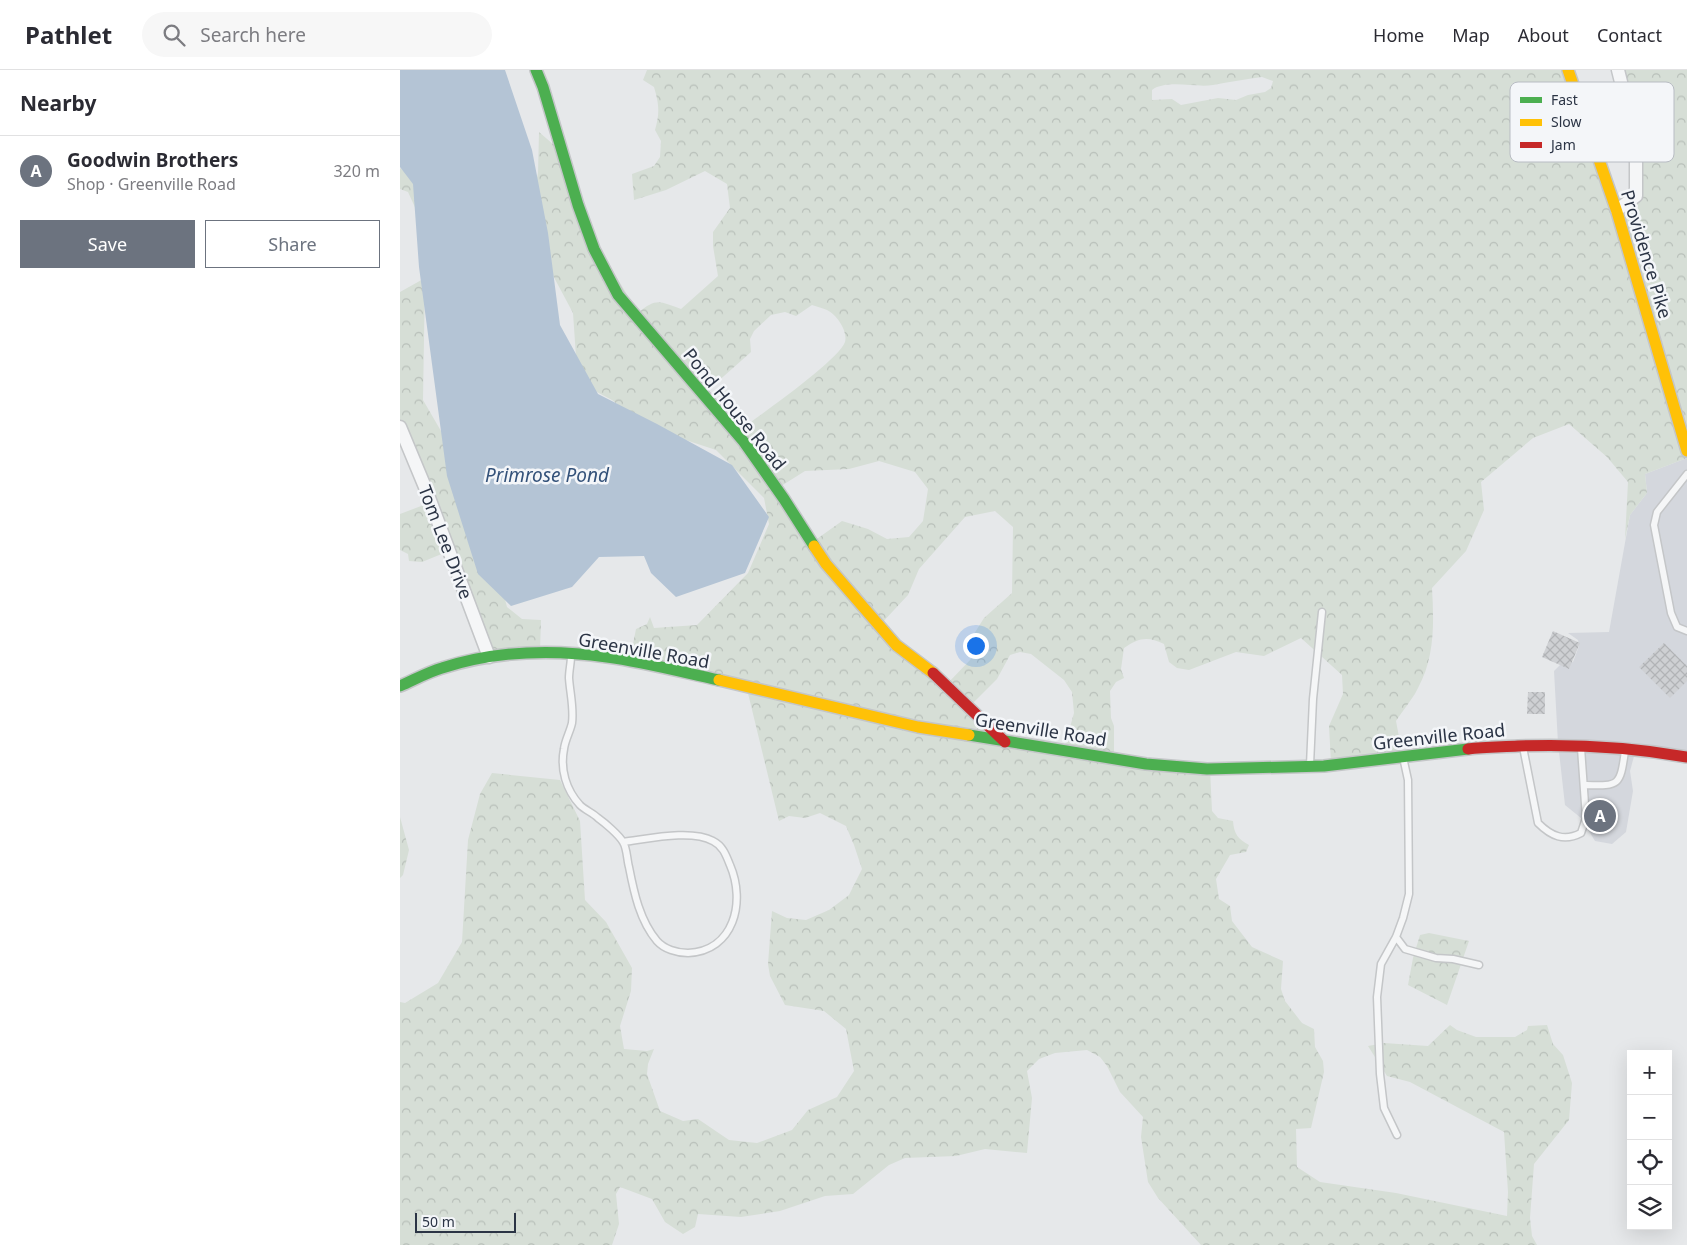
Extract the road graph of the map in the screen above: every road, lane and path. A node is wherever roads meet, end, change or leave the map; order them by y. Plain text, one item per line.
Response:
1 (536, 70) edge
2 (1568, 70) edge
3 (1572, 82) edge
4 (1601, 162) edge
5 (1636, 162) edge
6 (1617, 210) junction
7 (400, 427) edge
8 (1687, 450) edge
9 (1687, 474) edge
10 (1322, 612) dead end
11 (1687, 631) edge
12 (572, 654) junction
13 (489, 657) junction
14 (400, 686) edge
15 (1005, 742) junction
16 (1523, 746) junction
17 (1581, 746) junction
18 (1625, 749) junction
19 (1403, 756) junction
20 (1687, 757) edge
21 (1310, 767) junction
22 (1584, 785) junction
23 (623, 842) junction
24 (1396, 937) junction
25 (1479, 965) dead end
26 (1397, 1135) dead end

1 - 15 main road, Pond House Road
2 - 3 main road, Providence Pike
4 - 6 main road, Providence Pike
5 - 6 street
6 - 8 main road, Providence Pike
7 - 13 street, Tom Lee Drive
9 - 11 lane
10 - 21 lane
12 - 13 main road, Greenville Road
12 - 15 main road, Greenville Road
12 - 23 lane
13 - 14 main road, Greenville Road
15 - 21 main road, Greenville Road
16 - 17 main road, Greenville Road
16 - 19 main road, Greenville Road
16 - 22 lane
17 - 18 main road, Greenville Road
17 - 22 lane
18 - 20 main road, Greenville Road
18 - 22 lane
19 - 21 main road, Greenville Road
19 - 24 lane
23 - 23 lane
24 - 25 lane
24 - 26 lane

